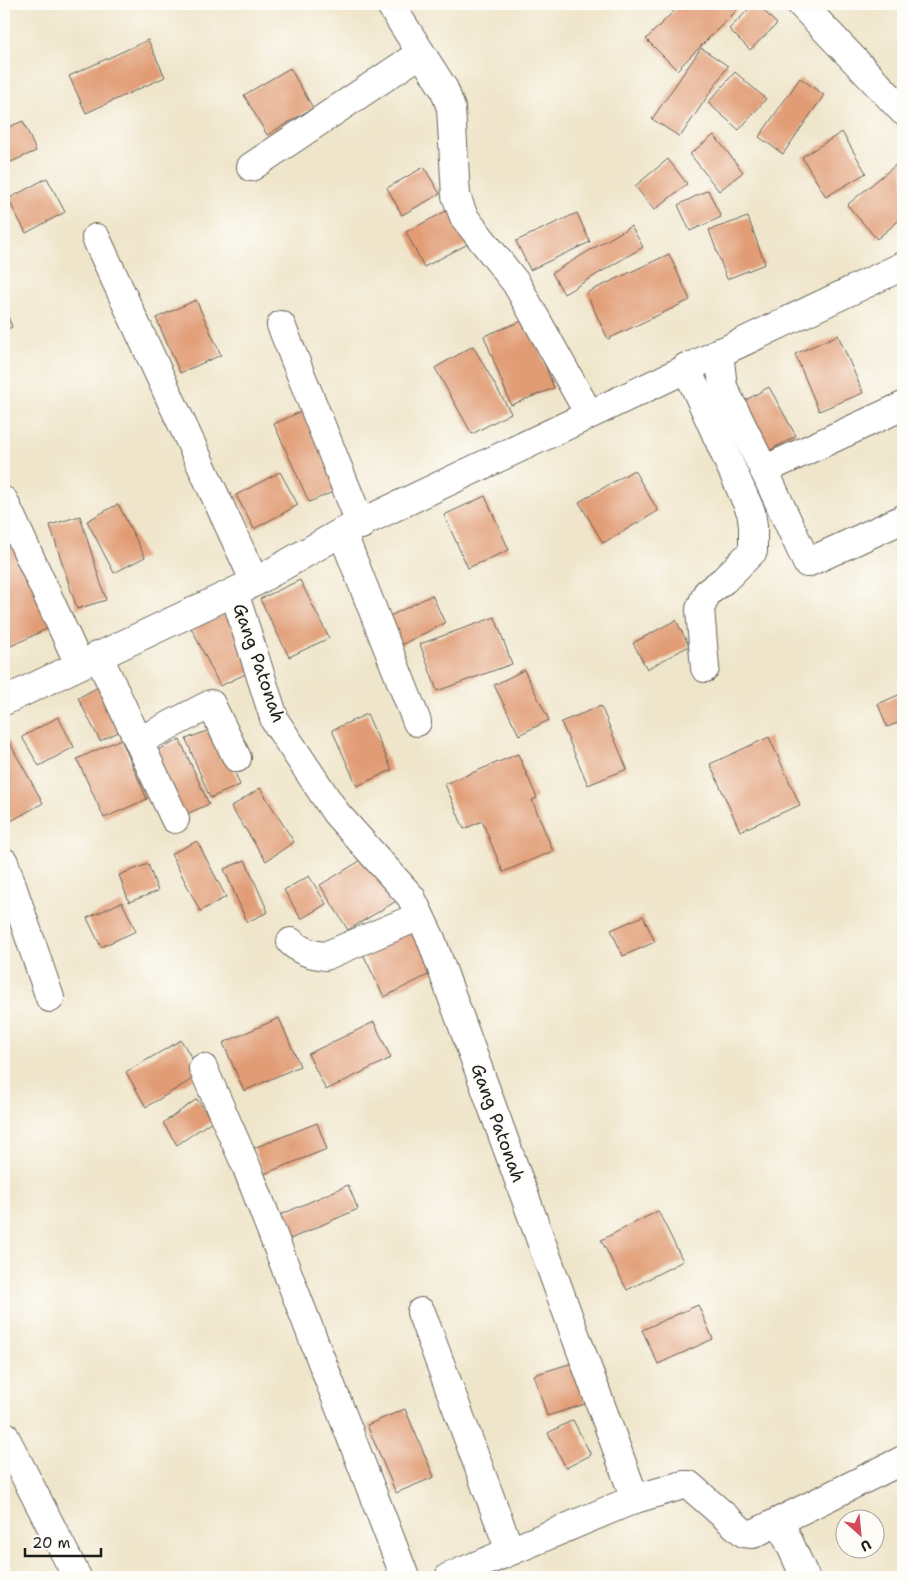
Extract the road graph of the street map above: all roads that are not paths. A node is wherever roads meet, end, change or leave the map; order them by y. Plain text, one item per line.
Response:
1 (390, 4) edge
2 (801, 4) edge
3 (421, 52) junction
4 (903, 111) edge
5 (251, 167) dead end
6 (96, 238) dead end
7 (903, 266) edge
8 (281, 325) dead end
9 (719, 352) junction
10 (686, 367) junction
11 (903, 406) edge
12 (589, 414) junction
13 (764, 470) junction
14 (4, 501) edge
15 (903, 519) edge
16 (351, 528) junction
17 (245, 587) junction
18 (89, 660) junction
19 (704, 668) dead end
20 (4, 701) edge
21 (417, 722) dead end
22 (139, 741) junction
23 (237, 758) dead end
24 (175, 819) dead end
25 (4, 862) edge
26 (420, 916) junction
27 (291, 942) dead end
28 (50, 998) dead end
29 (204, 1068) dead end
30 (421, 1312) dead end
31 (4, 1435) edge
32 (903, 1460) edge
33 (634, 1499) junction
34 (780, 1522) junction
35 (510, 1552) junction
36 (77, 1577) edge
37 (405, 1577) edge
38 (449, 1577) edge
39 (804, 1577) edge

1 - 3 street
2 - 4 street
3 - 5 street
3 - 12 street
6 - 17 street, Gang Patonah
7 - 9 street
8 - 16 street
9 - 10 street
9 - 13 street
10 - 12 street
10 - 19 street
11 - 13 street
12 - 16 street
13 - 15 street
14 - 18 street
16 - 17 street
16 - 21 street
17 - 18 street
17 - 26 street, Gang Patonah
18 - 20 street
18 - 22 street
22 - 23 street
22 - 24 street
25 - 28 street
26 - 27 street
26 - 33 street, Gang Patonah
29 - 37 street
30 - 35 street
31 - 36 street
32 - 34 street
33 - 34 street
33 - 35 street
34 - 39 street
35 - 38 street

